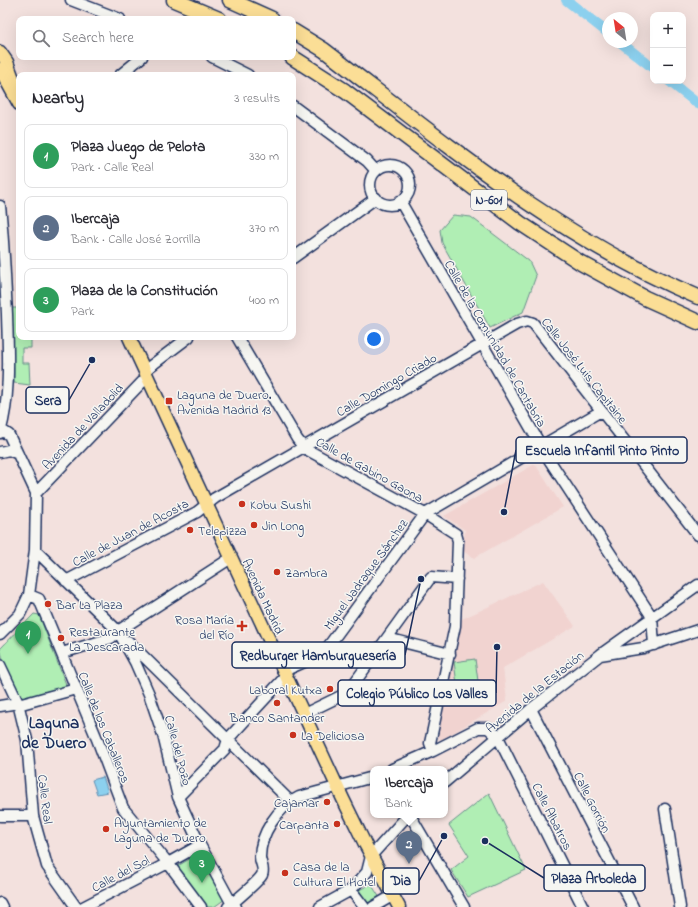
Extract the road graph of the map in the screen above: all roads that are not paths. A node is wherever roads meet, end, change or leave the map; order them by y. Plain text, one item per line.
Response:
1 (71, 0) edge
2 (174, 0) edge
3 (230, 0) edge
4 (112, 16) edge
5 (212, 16) edge
6 (265, 16) edge
7 (296, 33) edge
8 (0, 52) edge
9 (138, 60) edge
10 (218, 60) edge
11 (296, 60) edge
12 (0, 69) edge
13 (124, 72) edge
14 (242, 72) edge
15 (16, 87) edge
16 (16, 98) edge
17 (296, 108) edge
18 (376, 171) junction
19 (376, 198) junction
20 (400, 201) junction
21 (0, 206) edge
22 (296, 256) edge
23 (698, 297) edge
24 (698, 322) edge
25 (130, 340) edge
26 (186, 340) edge
27 (239, 340) edge
28 (482, 344) junction
29 (146, 374) junction
30 (601, 411) junction
31 (0, 430) edge
32 (540, 446) junction
33 (304, 448) junction
34 (0, 452) edge
35 (18, 454) junction
36 (36, 493) junction
37 (206, 505) junction
38 (425, 514) junction
39 (698, 535) edge
40 (35, 550) junction
41 (231, 558) junction
42 (457, 579) junction
43 (66, 581) junction
44 (698, 585) edge
45 (29, 595) junction
46 (652, 617) junction
47 (698, 630) edge
48 (118, 631) junction
49 (0, 634) edge
50 (387, 638) junction
51 (654, 645) junction
52 (62, 653) junction
53 (450, 654) junction
54 (600, 655) junction
55 (138, 659) junction
56 (0, 665) edge
57 (285, 674) junction
58 (76, 689) junction
59 (18, 704) junction
60 (0, 706) edge
61 (531, 709) junction
62 (304, 714) junction
63 (498, 737) junction
64 (228, 739) junction
65 (433, 751) junction
66 (399, 766) edge
67 (370, 778) edge
68 (448, 779) edge
69 (338, 788) junction
70 (178, 797) junction
71 (290, 801) junction
72 (665, 808) dead end
73 (0, 816) edge
74 (33, 816) junction
75 (406, 818) edge
76 (411, 818) edge
77 (200, 845) junction
78 (371, 856) junction
79 (168, 863) junction
80 (351, 890) junction
81 (392, 896) junction
82 (0, 903) edge
83 (232, 906) edge
84 (2, 907) edge
85 (76, 907) edge
86 (83, 907) edge
87 (201, 907) edge
88 (320, 907) edge
89 (364, 907) edge
90 (373, 907) edge
91 (399, 907) edge
92 (464, 907) edge
93 (583, 907) edge
94 (633, 907) edge
95 (680, 907) edge

1 - 4 street
2 - 5 highway
3 - 6 highway
7 - 23 highway, N-601
8 - 15 main road
9 - 13 street
10 - 14 street
11 - 24 highway, N-601
12 - 16 main road
17 - 18 street
18 - 19 street
18 - 20 street
19 - 20 street
19 - 22 street
20 - 28 street, Calle de la Comunidad de Cantabria
21 - 31 street
25 - 29 main road, Avenida Madrid
26 - 29 street, Avenida de Valladolid
27 - 33 street
28 - 30 street, Calle José Luis Capitaine
28 - 32 street, Calle de la Comunidad de Cantabria
28 - 33 street, Calle Domingo Criado
29 - 36 street, Avenida de Valladolid
29 - 37 main road, Avenida Madrid
30 - 32 street
30 - 39 street, Calle José Luis Capitaine
31 - 35 street
32 - 38 street
32 - 46 street, Calle de la Comunidad de Cantabria
33 - 37 street, Calle Domingo Criado
33 - 38 street, Calle de Gabino Gaona
34 - 35 street
35 - 36 street
36 - 40 street
37 - 41 main road, Avenida Madrid
37 - 43 street, Calle de Juan de Acosta
38 - 42 street, Calle de Gabino Gaona
38 - 57 street, Miguel Jadraque Sánchez
40 - 43 street
40 - 45 street
41 - 48 street
41 - 57 main road, Avenida Madrid
42 - 50 street
42 - 53 street
43 - 48 street
44 - 46 street
45 - 49 street
45 - 52 street, Calle de los Caballeros
46 - 51 street
46 - 54 street
47 - 51 street, Avenida de la Estación
48 - 52 street
48 - 55 street
50 - 53 street
50 - 62 street
51 - 54 street, Avenida de la Estación
52 - 58 street, Calle de los Caballeros
53 - 65 street
54 - 61 street, Avenida de la Estación
55 - 64 street
55 - 70 street, Calle del Pozo
56 - 59 street, Calle Real
57 - 62 main road, Avenida Madrid
57 - 64 street
58 - 59 street
58 - 79 street, Calle de los Caballeros
59 - 60 street
59 - 74 street, Calle Real
61 - 63 street, Avenida de la Estación
61 - 94 street, Calle Gorrión
62 - 69 main road, Avenida Madrid
63 - 65 street
63 - 68 street, Avenida de la Estación
63 - 93 street, Calle Albatros
64 - 70 street
64 - 71 street
65 - 66 street
67 - 69 street
69 - 71 street
69 - 78 main road, Avenida Madrid
70 - 77 street, Calle del Pozo
71 - 83 street
72 - 95 street
73 - 74 street
74 - 85 street, Calle Real
75 - 78 street
76 - 92 street
77 - 79 street, Calle del Sol
77 - 83 street, Calle del Pozo
78 - 80 street
78 - 81 main road, Avenida Madrid
79 - 86 street, Calle del Sol
79 - 87 street, Calle de los Caballeros
80 - 88 street
80 - 89 street
81 - 90 street
81 - 91 main road, Avenida Madrid
82 - 84 street

